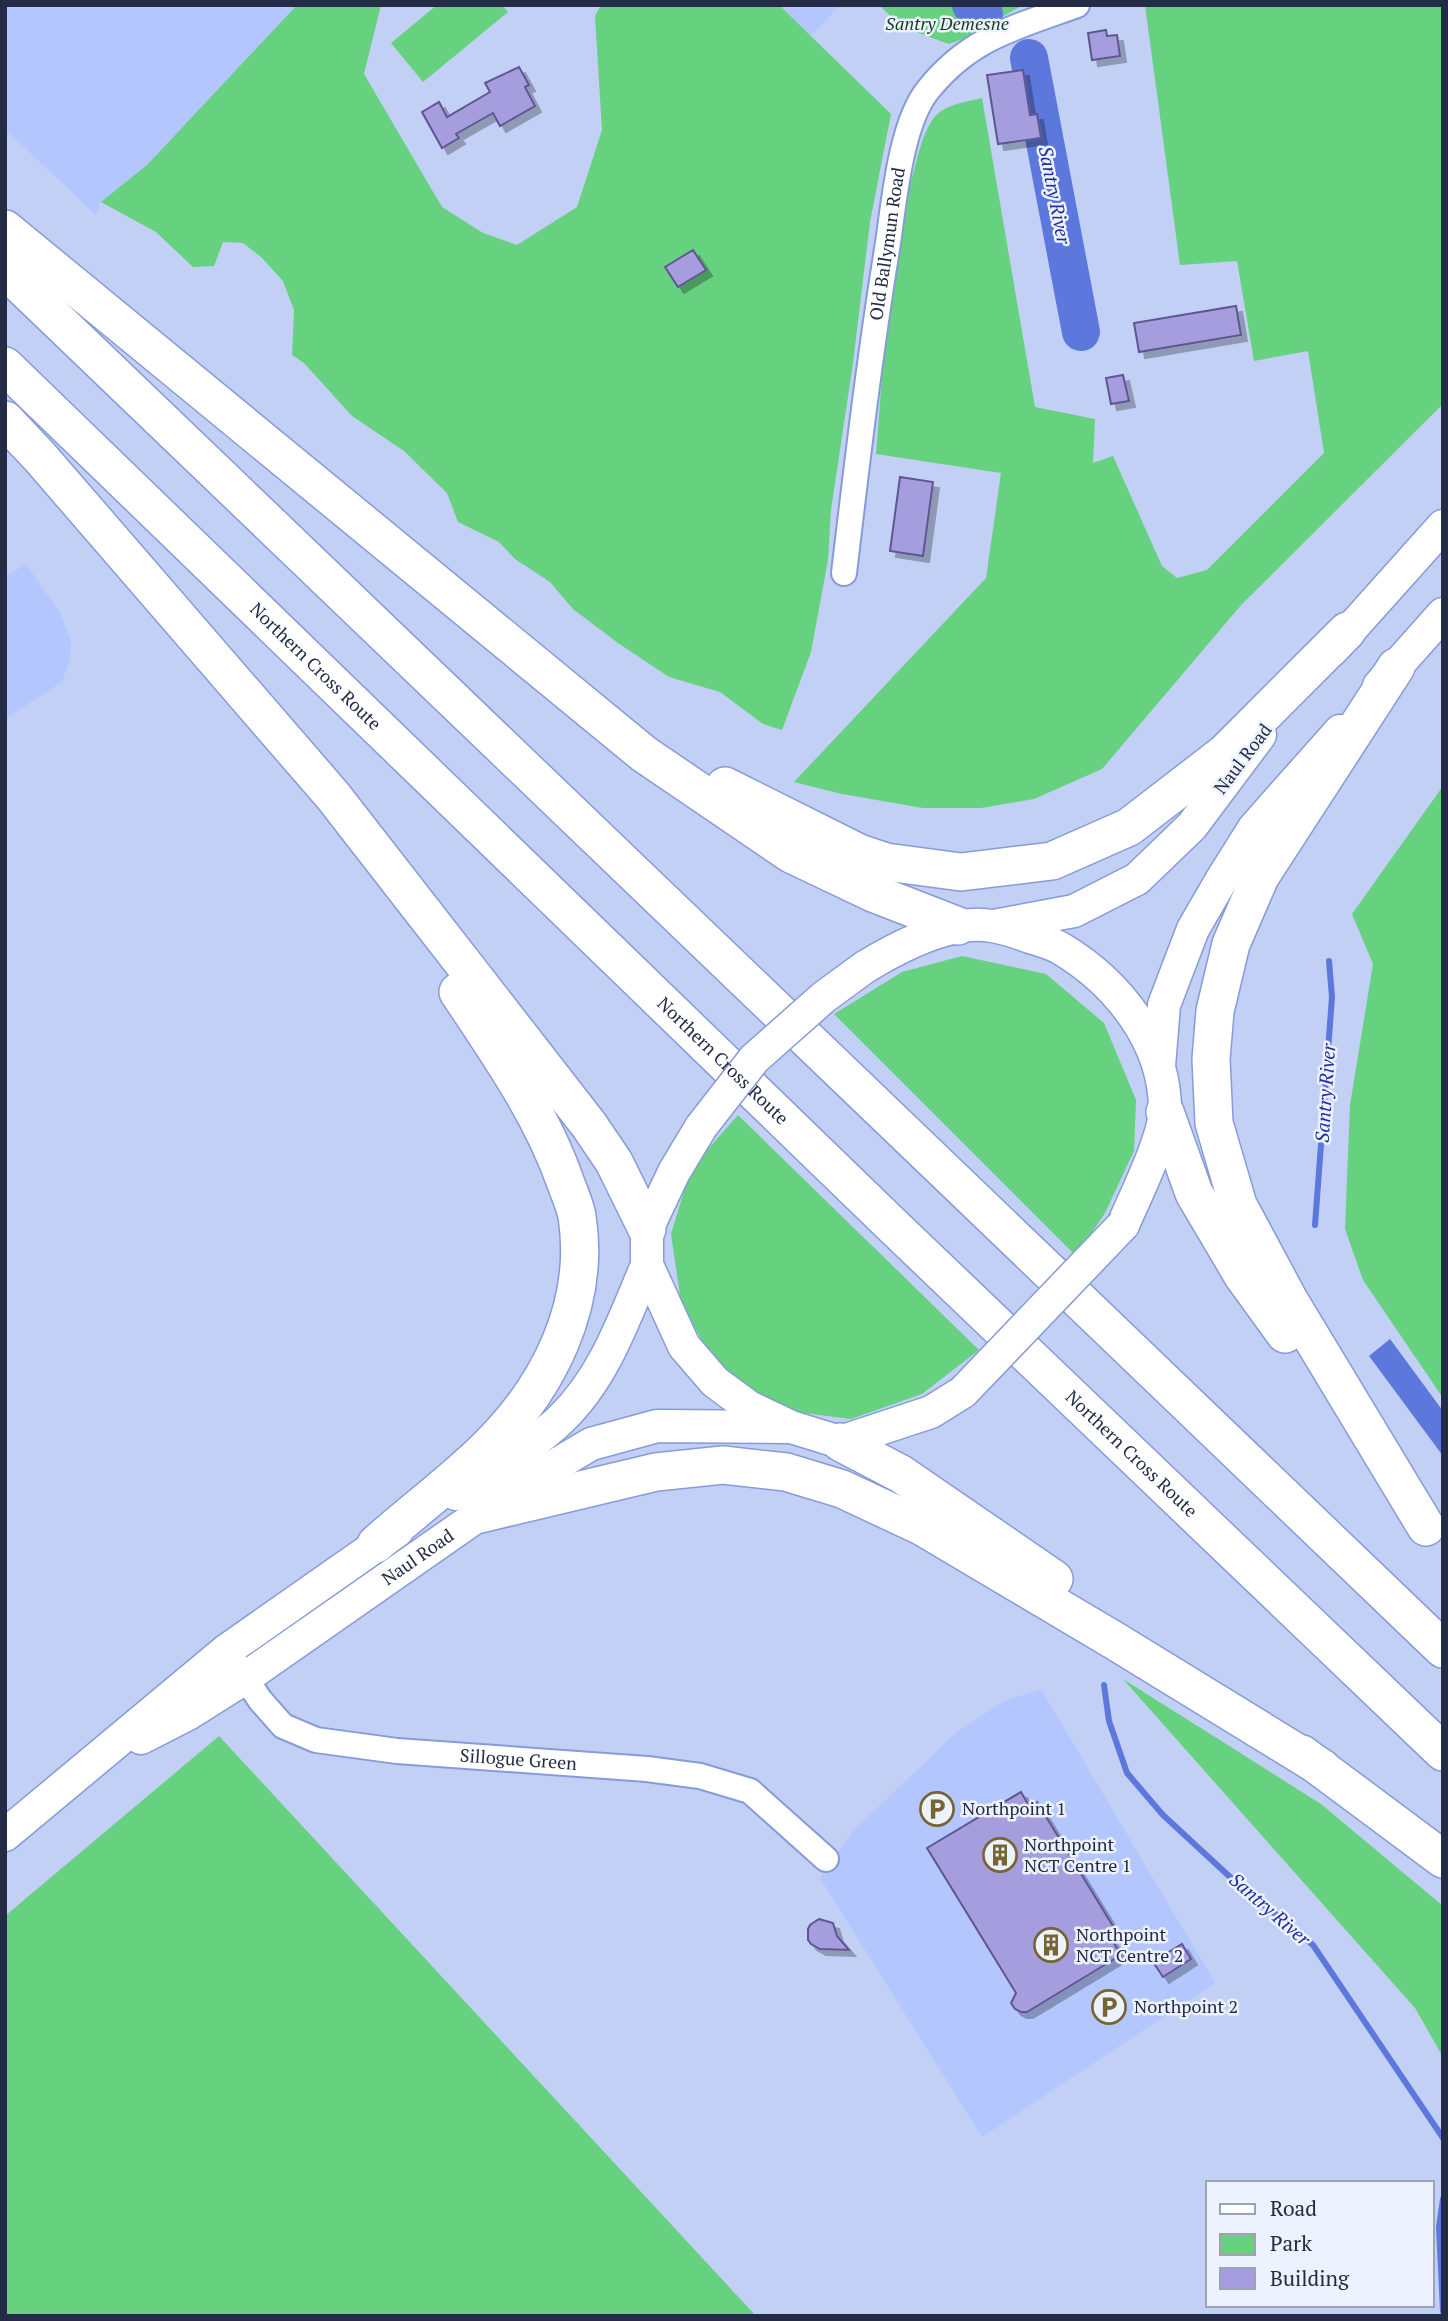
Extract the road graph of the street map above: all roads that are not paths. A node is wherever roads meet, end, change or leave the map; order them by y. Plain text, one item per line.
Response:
1 (1077, 5) edge
2 (5, 229) edge
3 (5, 270) edge
4 (5, 366) edge
5 (5, 421) edge
6 (1443, 526) edge
7 (844, 573) dead end
8 (1443, 614) edge
9 (1347, 631) junction
10 (526, 657) junction
11 (1396, 667) junction
12 (333, 796) junction
13 (999, 925) junction
14 (958, 926) junction
15 (1158, 1066) junction
16 (1165, 1112) junction
17 (647, 1229) junction
18 (647, 1265) junction
19 (791, 1427) junction
20 (840, 1443) junction
21 (480, 1514) junction
22 (1434, 1538) edge
23 (376, 1544) junction
24 (227, 1650) junction
25 (1443, 1650) edge
26 (245, 1678) junction
27 (1443, 1752) edge
28 (1322, 1768) junction
29 (73, 1777) junction
30 (5, 1835) edge
31 (1443, 1858) edge
32 (826, 1859) dead end

1 - 7 street, Old Ballymun Road
2 - 10 highway
3 - 25 highway
4 - 27 highway, Northern Cross Route
5 - 12 highway
6 - 9 main road, Naul Road
8 - 11 main road
9 - 10 highway
9 - 13 main road, Naul Road
10 - 14 highway
11 - 15 main road
11 - 22 highway
12 - 17 highway
12 - 23 highway
13 - 14 main road
13 - 15 main road
14 - 17 main road, bridge
15 - 16 main road
16 - 20 main road, bridge
16 - 22 highway
17 - 18 main road
18 - 19 main road
18 - 23 main road, Naul Road
19 - 20 main road
19 - 21 main road, Naul Road
20 - 28 highway
21 - 26 main road, Naul Road
21 - 28 highway
23 - 24 main road, Naul Road
24 - 26 street, Sillogue Green
24 - 29 main road, Naul Road
26 - 29 main road, Naul Road
26 - 32 street, Sillogue Green
28 - 31 highway
29 - 30 main road, Naul Road

